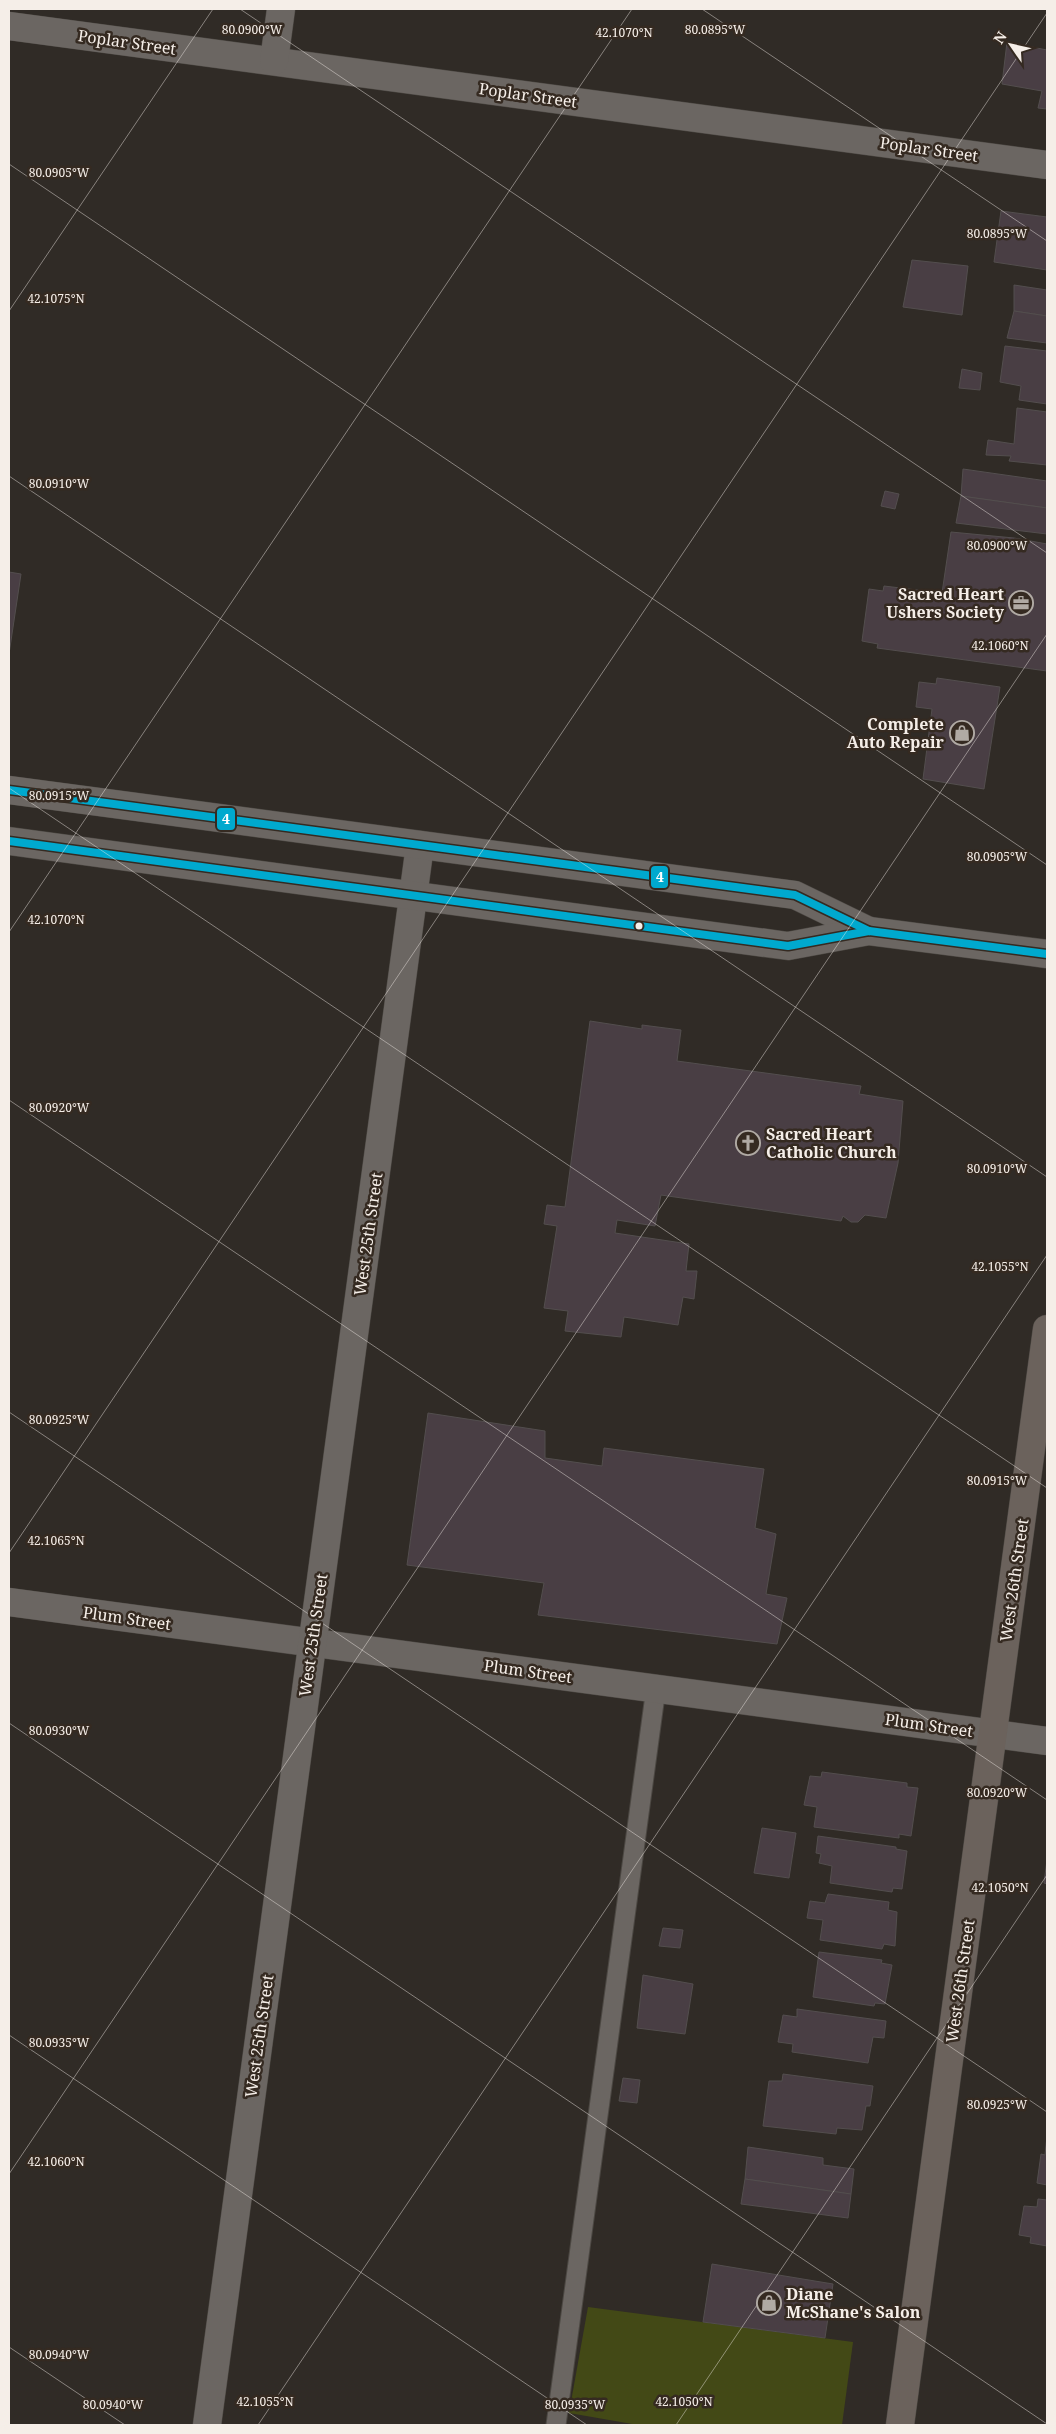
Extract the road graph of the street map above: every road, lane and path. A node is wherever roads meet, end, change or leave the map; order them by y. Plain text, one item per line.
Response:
1 (281, 9) edge
2 (9, 26) edge
3 (274, 61) junction
4 (1047, 165) edge
5 (9, 790) edge
6 (9, 841) edge
7 (420, 845) junction
8 (414, 896) junction
9 (869, 931) junction
10 (1047, 954) edge
11 (1047, 1329) edge
12 (9, 1602) edge
13 (312, 1642) junction
14 (656, 1688) junction
15 (994, 1734) junction
16 (1047, 1741) edge
17 (207, 2425) edge
18 (556, 2425) edge
19 (900, 2425) edge

1 - 3 street
2 - 3 street, Poplar Street
3 - 4 street, Poplar Street
5 - 7 street
6 - 8 street
7 - 8 street, West 25th Street
7 - 9 street
8 - 9 street
8 - 13 street, West 25th Street
9 - 10 street
11 - 15 main road, West 26th Street
12 - 13 street, Plum Street
13 - 14 street, Plum Street
13 - 17 street, West 25th Street
14 - 15 street, Plum Street
14 - 18 lane
15 - 16 street, Plum Street
15 - 19 main road, West 26th Street

